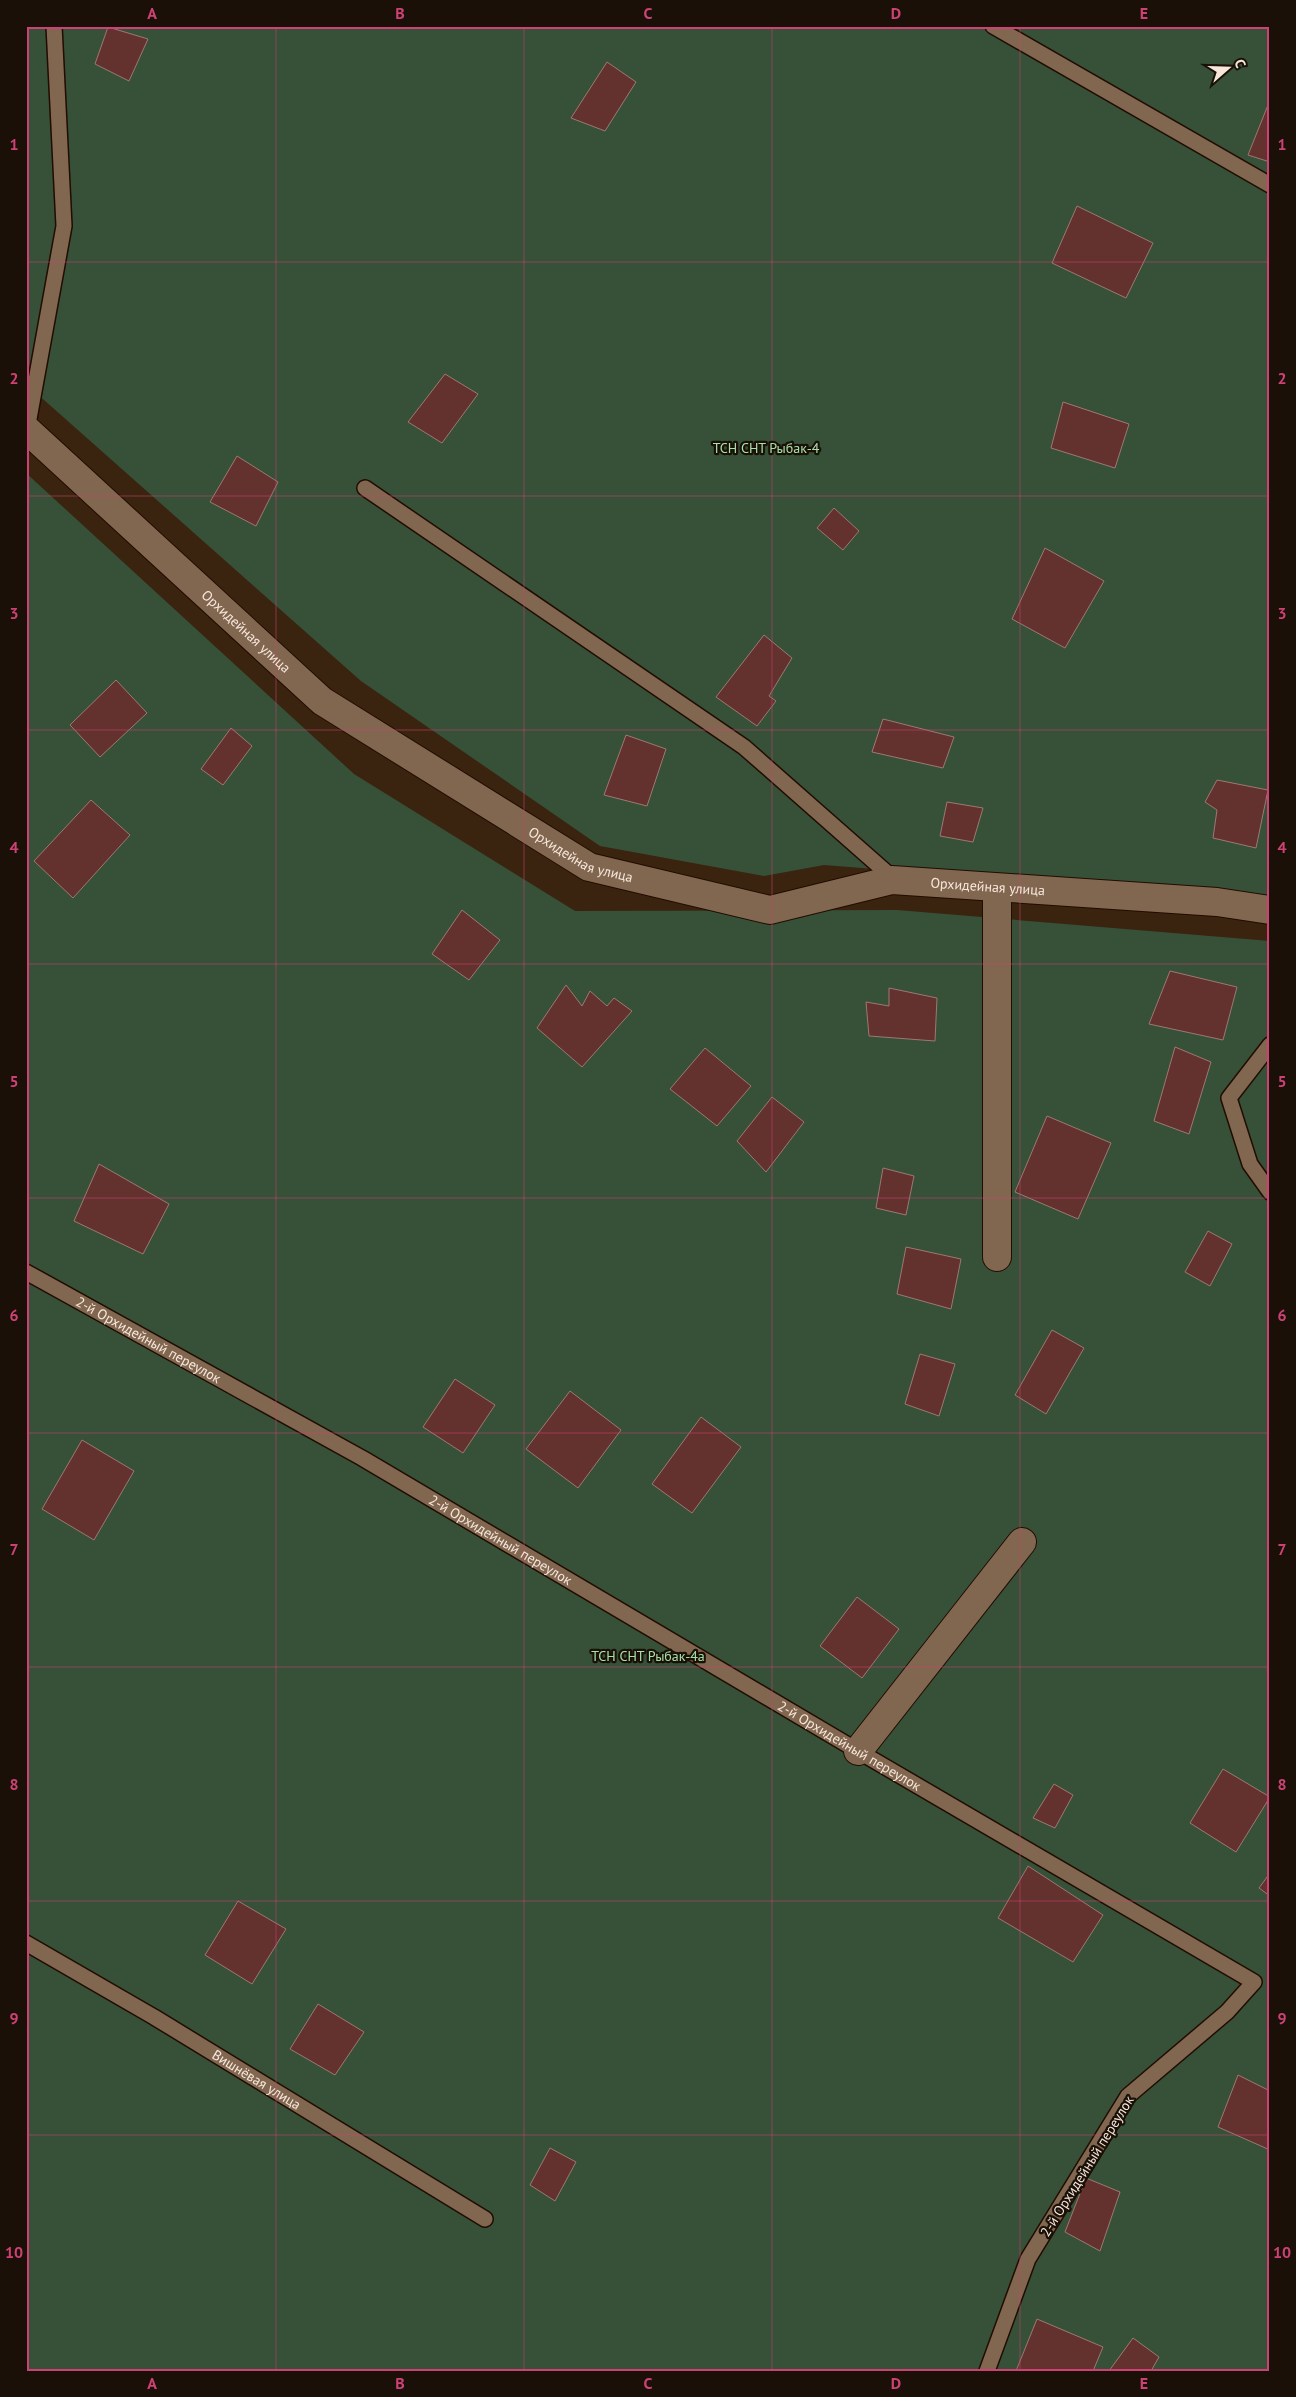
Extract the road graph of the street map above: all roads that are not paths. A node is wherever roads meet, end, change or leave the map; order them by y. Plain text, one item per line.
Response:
1 (54, 26) edge
2 (993, 26) edge
3 (1270, 185) edge
4 (27, 429) edge
5 (365, 488) dead end
6 (892, 880) junction
7 (996, 888) junction
8 (1270, 910) edge
9 (1270, 916) edge
10 (1270, 1045) edge
11 (1270, 1192) edge
12 (997, 1257) dead end
13 (26, 1272) edge
14 (1022, 1542) dead end
15 (858, 1751) junction
16 (26, 1943) edge
17 (485, 2219) dead end
18 (987, 2371) edge

1 - 4 lane
2 - 3 lane
4 - 6 street, Орхидейная улица
5 - 6 lane
6 - 7 street, Орхидейная улица
6 - 9 lane
7 - 8 street, Орхидейная улица
7 - 12 street
10 - 11 lane
13 - 15 lane, 2-й Орхидейный переулок
14 - 15 street
15 - 18 lane, 2-й Орхидейный переулок
16 - 17 lane, Вишнёвая улица

